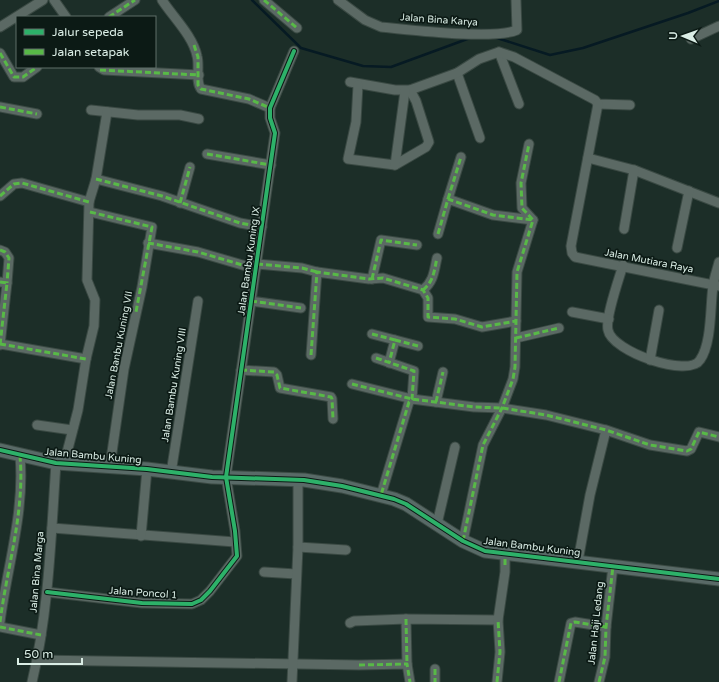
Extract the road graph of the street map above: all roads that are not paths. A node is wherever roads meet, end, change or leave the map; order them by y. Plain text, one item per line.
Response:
1 (43, 0) edge
2 (54, 0) edge
3 (135, 0) edge
4 (162, 0) edge
5 (264, 0) edge
6 (338, 0) edge
7 (516, 0) edge
8 (119, 14) edge
9 (18, 16) edge
10 (65, 16) edge
11 (16, 17) edge
12 (719, 26) edge
13 (0, 27) edge
14 (297, 28) dead end
15 (691, 39) dead end
16 (294, 51) dead end
17 (499, 52) junction
18 (0, 53) edge
19 (36, 68) edge
20 (101, 68) edge
21 (457, 73) junction
22 (199, 75) junction
23 (407, 90) junction
24 (519, 104) dead end
25 (598, 104) junction
26 (630, 105) dead end
27 (0, 107) edge
28 (270, 108) junction
29 (91, 110) dead end
30 (107, 112) junction
31 (38, 114) dead end
32 (199, 119) dead end
33 (480, 138) dead end
34 (529, 144) dead end
35 (207, 154) dead end
36 (461, 157) dead end
37 (588, 158) junction
38 (271, 165) junction
39 (395, 165) junction
40 (190, 167) dead end
41 (634, 170) junction
42 (96, 179) junction
43 (689, 191) junction
44 (0, 196) edge
45 (448, 199) junction
46 (89, 202) junction
47 (180, 203) junction
48 (719, 203) edge
49 (90, 212) junction
50 (533, 220) junction
51 (262, 227) junction
52 (624, 229) dead end
53 (438, 234) dead end
54 (148, 242) junction
55 (417, 245) dead end
56 (677, 248) dead end
57 (0, 250) edge
58 (437, 258) dead end
59 (719, 262) edge
60 (256, 266) junction
61 (623, 266) junction
62 (317, 272) junction
63 (372, 279) junction
64 (3, 282) edge
65 (716, 285) edge
66 (423, 290) junction
67 (198, 301) dead end
68 (251, 301) junction
69 (301, 308) dead end
70 (659, 310) dead end
71 (572, 312) dead end
72 (609, 319) junction
73 (516, 321) junction
74 (559, 328) dead end
75 (372, 334) dead end
76 (516, 338) junction
77 (395, 340) junction
78 (0, 344) edge
79 (418, 346) dead end
80 (311, 355) dead end
81 (376, 358) dead end
82 (86, 359) junction
83 (650, 360) junction
84 (389, 363) junction
85 (241, 370) junction
86 (443, 372) dead end
87 (352, 384) dead end
88 (412, 399) junction
89 (436, 402) junction
90 (502, 408) junction
91 (333, 419) dead end
92 (37, 425) dead end
93 (72, 430) junction
94 (606, 430) junction
95 (719, 437) edge
96 (454, 447) dead end
97 (0, 450) edge
98 (20, 456) junction
99 (60, 463) junction
100 (110, 466) junction
101 (147, 469) junction
102 (171, 473) junction
103 (226, 478) junction
104 (298, 480) junction
105 (381, 496) junction
106 (437, 524) junction
107 (52, 528) junction
108 (141, 536) junction
109 (463, 541) junction
110 (235, 542) junction
111 (298, 547) junction
112 (346, 550) dead end
113 (237, 553) joint
114 (505, 553) junction
115 (578, 561) junction
116 (613, 566) junction
117 (264, 572) dead end
118 (296, 574) junction
119 (719, 579) edge
120 (47, 592) junction
121 (406, 619) junction
122 (498, 620) junction
123 (0, 622) edge
124 (350, 623) dead end
125 (0, 627) edge
126 (606, 627) junction
127 (41, 635) junction
128 (37, 660) junction
129 (292, 664) junction
130 (407, 664) junction
131 (435, 669) dead end
132 (32, 682) edge
133 (292, 682) edge
134 (410, 682) edge
135 (435, 682) edge
136 (497, 682) edge
137 (559, 682) edge
138 (599, 682) edge

1 - 9 street
2 - 10 street
3 - 8 street
4 - 22 street
5 - 14 street
6 - 7 street, Jalan Bina Karya
11 - 13 street
12 - 15 street
16 - 28 street
17 - 21 street
17 - 24 street
17 - 25 street
18 - 19 street
20 - 22 street
21 - 23 street
21 - 33 street
22 - 28 street
23 - 39 street
23 - 39 street
23 - 39 street
25 - 26 street
25 - 37 street
27 - 31 street
28 - 38 street, Jalan Bambu Kuning IX
29 - 30 street
30 - 32 street
30 - 42 street
34 - 50 street
35 - 38 street
36 - 45 street
37 - 41 street
37 - 61 street, Jalan Mutiara Raya
38 - 51 street, Jalan Bambu Kuning IX
40 - 47 street
41 - 43 street
41 - 52 street
42 - 46 street
42 - 47 street
43 - 48 street
43 - 56 street
44 - 46 street
45 - 50 street
45 - 53 street
46 - 49 street, Jalan Bina Marga
47 - 51 street
49 - 54 street, Jalan Banbu Kuning VII
49 - 82 street, Jalan Bina Marga
50 - 73 street
51 - 60 street, Jalan Bambu Kuning IX
54 - 60 street
54 - 100 street, Jalan Banbu Kuning VII
55 - 63 street
57 - 64 street
58 - 66 street
59 - 65 street
60 - 62 street
60 - 68 street, Jalan Bambu Kuning IX
61 - 65 street, Jalan Mutiara Raya
61 - 72 street
62 - 63 street
62 - 80 street
63 - 66 street
64 - 78 street
65 - 83 street
66 - 73 street
67 - 102 street, Jalan Bambu Kuning VIII
68 - 69 street
68 - 85 street, Jalan Bambu Kuning IX
70 - 83 street
71 - 72 street
72 - 83 street
73 - 76 street
74 - 76 street
75 - 77 street
76 - 90 street
77 - 79 street
77 - 84 street
78 - 82 street
81 - 84 street
82 - 93 street, Jalan Bina Marga
84 - 88 street
85 - 91 street
85 - 103 street, Jalan Bambu Kuning IX
86 - 89 street
87 - 88 street
88 - 89 street
88 - 105 street
89 - 90 street
90 - 94 street
90 - 109 street
92 - 93 street
93 - 99 street, Jalan Bina Marga
94 - 95 street
94 - 115 street
96 - 106 street
97 - 98 street, Jalan Bambu Kuning
98 - 99 street, Jalan Bambu Kuning
98 - 123 street
99 - 100 street, Jalan Bambu Kuning
99 - 107 street, Jalan Bina Marga
100 - 101 street, Jalan Bambu Kuning
101 - 102 street, Jalan Bambu Kuning
101 - 108 street
102 - 103 street, Jalan Bambu Kuning
103 - 104 street, Jalan Bambu Kuning
103 - 110 street, Jalan Bambu Kuning IX
104 - 105 street, Jalan Bambu Kuning
104 - 111 street
105 - 106 street, Jalan Bambu Kuning
106 - 109 street, Jalan Bambu Kuning
107 - 108 street
107 - 120 street, Jalan Bina Marga
108 - 110 street
109 - 114 street, Jalan Bambu Kuning
110 - 113 street, Jalan Bambu Kuning IX
111 - 112 street
111 - 118 street
113 - 120 street, Jalan Poncol 1
114 - 115 street, Jalan Bambu Kuning
114 - 122 street
115 - 116 street, Jalan Bambu Kuning
116 - 119 street, Jalan Bambu Kuning
116 - 126 street, Jalan Haji Ledang
117 - 118 street
118 - 129 street
120 - 127 street, Jalan Bina Marga
121 - 122 street
121 - 124 street
121 - 130 street
122 - 136 street
125 - 127 street
126 - 137 street
126 - 138 street, Jalan Haji Ledang
127 - 128 street, Jalan Bina Marga
128 - 129 street
128 - 132 street, Jalan Bina Marga
129 - 130 street
129 - 133 street
130 - 134 street
131 - 135 street

